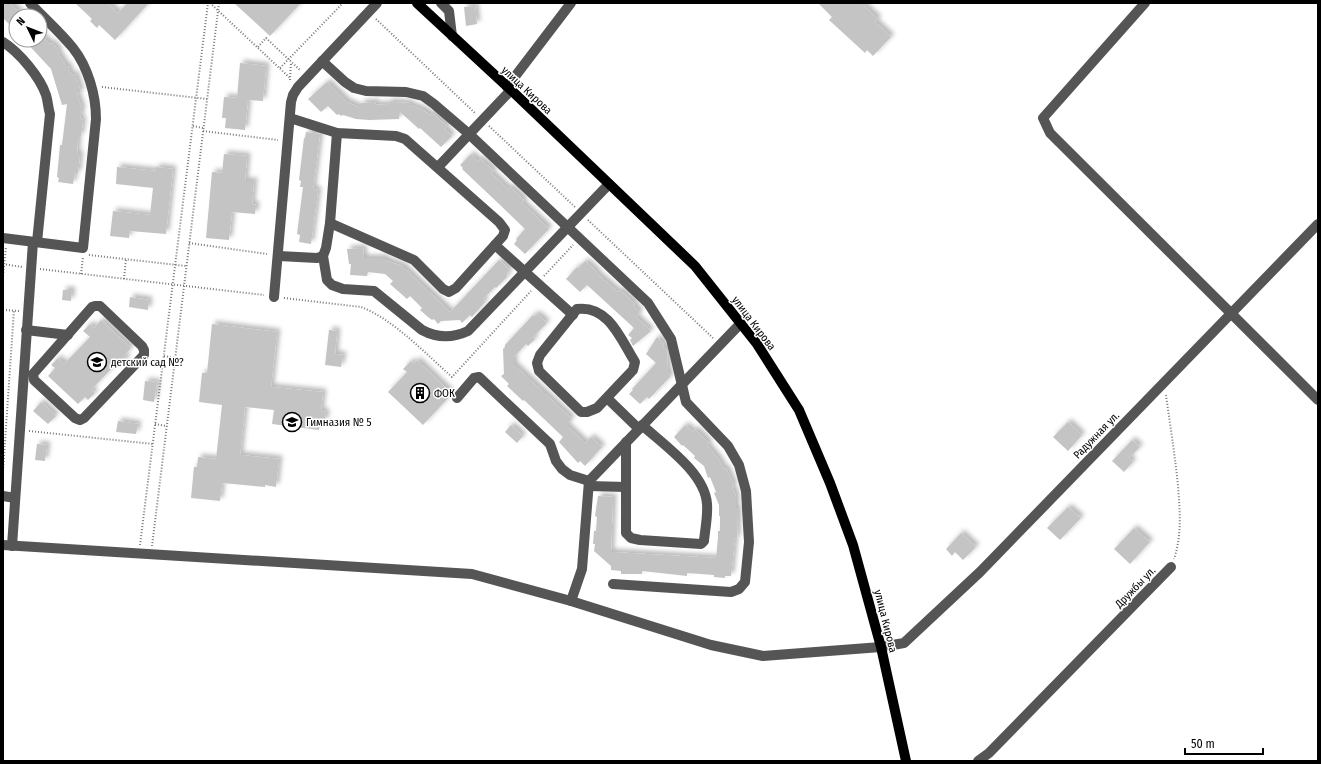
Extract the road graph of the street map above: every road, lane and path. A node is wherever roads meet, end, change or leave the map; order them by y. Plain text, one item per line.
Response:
1 (30, 3) edge
2 (209, 3) edge
3 (219, 3) edge
4 (343, 3) edge
5 (377, 3) edge
6 (417, 3) edge
7 (441, 3) edge
8 (571, 3) edge
9 (1145, 3) edge
10 (218, 11) junction
11 (368, 12) junction
12 (452, 36) junction
13 (3, 42) edge
14 (258, 47) junction
15 (288, 60) junction
16 (322, 61) junction
17 (280, 68) junction
18 (307, 77) junction
19 (91, 86) junction
20 (299, 86) junction
21 (509, 89) junction
22 (196, 98) junction
23 (207, 99) junction
24 (290, 118) junction
25 (483, 120) junction
26 (192, 126) junction
27 (204, 130) junction
28 (337, 133) junction
29 (469, 134) junction
30 (284, 141) dead end
31 (438, 167) junction
32 (609, 184) junction
33 (581, 213) junction
34 (330, 223) junction
35 (1318, 224) edge
36 (568, 227) junction
37 (5, 238) edge
38 (579, 238) junction
39 (35, 242) junction
40 (189, 243) junction
41 (495, 245) junction
42 (276, 255) junction
43 (323, 256) junction
44 (126, 259) junction
45 (175, 264) junction
46 (4, 265) edge
47 (187, 266) junction
48 (31, 268) junction
49 (525, 272) junction
50 (81, 274) junction
51 (3, 276) edge
52 (124, 279) junction
53 (537, 283) junction
54 (173, 285) junction
55 (184, 286) junction
56 (274, 296) junction
57 (3, 310) edge
58 (14, 310) junction
59 (28, 311) junction
60 (1231, 313) junction
61 (573, 316) junction
62 (740, 323) junction
63 (26, 330) junction
64 (68, 335) junction
65 (720, 345) junction
66 (164, 356) junction
67 (175, 358) junction
68 (28, 374) junction
69 (681, 385) junction
70 (1166, 392) dead end
71 (457, 398) dead end
72 (607, 398) junction
73 (1318, 400) edge
74 (155, 424) junction
75 (167, 426) junction
76 (641, 427) junction
77 (19, 430) junction
78 (626, 442) junction
79 (153, 444) junction
80 (3, 471) edge
81 (589, 483) junction
82 (626, 487) junction
83 (3, 496) edge
84 (15, 498) junction
85 (7, 546) edge
86 (139, 554) junction
87 (151, 554) junction
88 (1171, 567) joint
89 (613, 584) dead end
90 (571, 601) junction
91 (881, 647) junction
92 (906, 761) edge
93 (978, 761) edge

1 - 19 street
2 - 10 path
2 - 22 path
3 - 10 path
4 - 15 path
5 - 11 street
6 - 12 main road, улица Кирова
7 - 12 street
8 - 21 street
9 - 60 street
10 - 14 path
10 - 23 path
11 - 16 street
11 - 25 path
12 - 21 main road, улица Кирова
13 - 39 street
14 - 15 path
14 - 17 path
15 - 17 path
15 - 18 path
16 - 18 street
16 - 29 street
17 - 20 path
18 - 20 street
19 - 22 path
19 - 39 street
20 - 24 street
21 - 25 street
21 - 32 main road, улица Кирова
22 - 23 path
22 - 26 path
23 - 27 path
24 - 28 street
24 - 42 street
25 - 29 street
25 - 33 path
26 - 27 path
26 - 45 path
27 - 30 path
27 - 40 path
28 - 31 street
28 - 34 street
29 - 31 street
29 - 36 street
31 - 41 street
32 - 33 street
32 - 62 main road, улица Кирова
33 - 36 street
33 - 65 path
34 - 41 street
34 - 43 street
35 - 60 street, Радужная ул.
36 - 38 street
36 - 49 street
37 - 39 street
37 - 46 path
38 - 53 path
38 - 69 street
39 - 48 street
40 - 42 path
40 - 47 path
41 - 49 street
42 - 43 street
42 - 56 street
43 - 49 street
44 - 45 path
44 - 50 path
44 - 52 path
45 - 47 path
45 - 54 path
46 - 48 path
46 - 51 path
47 - 55 path
48 - 50 path
48 - 59 street
49 - 53 street
50 - 52 path
52 - 54 path
53 - 56 path
53 - 61 street
54 - 55 path
54 - 66 path
55 - 56 path
55 - 67 path
57 - 58 path
58 - 59 path
58 - 80 path
59 - 63 street
60 - 73 street
60 - 91 street, Радужная ул.
61 - 72 street
61 - 72 street
62 - 65 street
62 - 91 main road, улица Кирова
63 - 64 street
63 - 68 street
64 - 68 street
64 - 68 street
65 - 69 street
66 - 67 path
66 - 74 path
67 - 75 path
68 - 77 street
69 - 76 street
69 - 89 street
70 - 88 path, Дружбы ул.
71 - 81 street
72 - 76 street
74 - 75 path
74 - 79 path
75 - 87 path
76 - 78 street
76 - 82 street
77 - 79 path
77 - 84 street
78 - 81 street
78 - 82 street
79 - 86 path
81 - 82 street
81 - 90 street
83 - 84 street
84 - 85 street
85 - 86 street, Радужная ул.
86 - 87 street, Радужная ул.
87 - 90 street, Радужная ул.
88 - 93 street, Дружбы ул.
90 - 91 street, Радужная ул.
91 - 92 main road, улица Кирова

